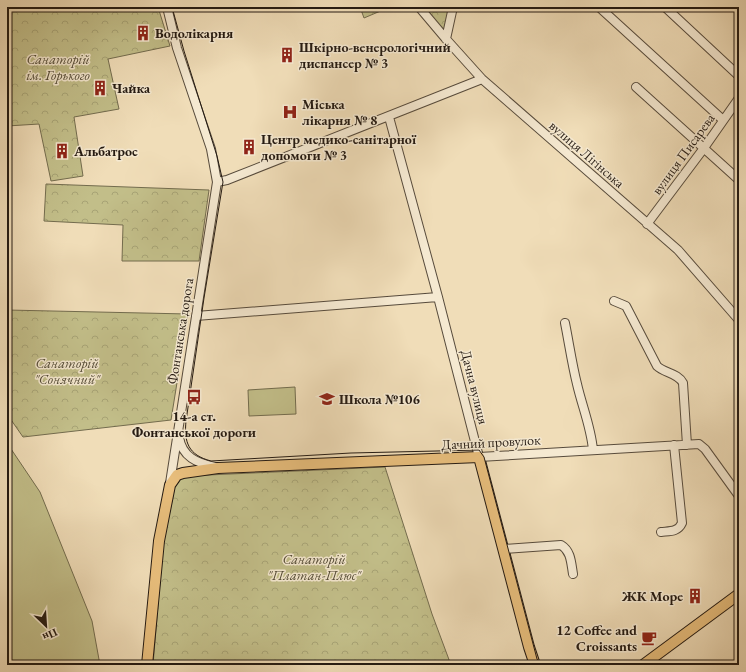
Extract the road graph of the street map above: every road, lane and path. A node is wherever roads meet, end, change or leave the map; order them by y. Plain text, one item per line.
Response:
1 (167, 7) edge
2 (419, 7) edge
3 (453, 7) edge
4 (599, 7) edge
5 (666, 7) edge
6 (446, 39) junction
7 (739, 76) edge
8 (482, 78) junction
9 (636, 87) dead end
10 (739, 98) edge
11 (389, 116) junction
12 (723, 120) junction
13 (704, 148) junction
14 (739, 180) edge
15 (217, 182) junction
16 (647, 224) junction
17 (438, 297) junction
18 (614, 301) dead end
19 (196, 316) junction
20 (739, 320) edge
21 (565, 323) dead end
22 (178, 430) junction
23 (687, 444) junction
24 (674, 445) junction
25 (593, 450) junction
26 (479, 457) junction
27 (218, 468) junction
28 (170, 485) junction
29 (739, 496) edge
30 (661, 532) dead end
31 (503, 549) junction
32 (572, 574) dead end
33 (739, 594) edge
34 (147, 665) edge
35 (535, 665) edge
36 (643, 665) edge

1 - 15 street, Фонтанська дорога
2 - 6 street, вулиця Лігінська
3 - 6 street
4 - 12 street
5 - 7 street
6 - 8 street, вулиця Лігінська
8 - 11 street
8 - 16 street, вулиця Лігінська
9 - 13 street
10 - 12 street, вулиця Писарева
11 - 15 street
11 - 17 street, Дачна вулиця
12 - 13 street, вулиця Писарева
13 - 14 street
13 - 16 street, вулиця Писарева
15 - 19 street, Фонтанська дорога
16 - 20 street, вулиця Лігінська
17 - 19 street
17 - 26 street, Дачна вулиця
18 - 23 street
19 - 22 street, Фонтанська дорога
21 - 25 street
22 - 27 street, Дачний провулок
22 - 28 street, Фонтанська дорога
23 - 24 street, Дачний провулок
23 - 29 street, Дачний провулок
24 - 25 street, Дачний провулок
24 - 30 street
25 - 26 street, Дачний провулок
26 - 27 main road, Дачний провулок
26 - 31 main road, Дачна вулиця
27 - 28 main road, Дачний провулок
28 - 34 main road, Фонтанська дорога
31 - 32 street
31 - 35 main road, Дачна вулиця
33 - 36 main road

